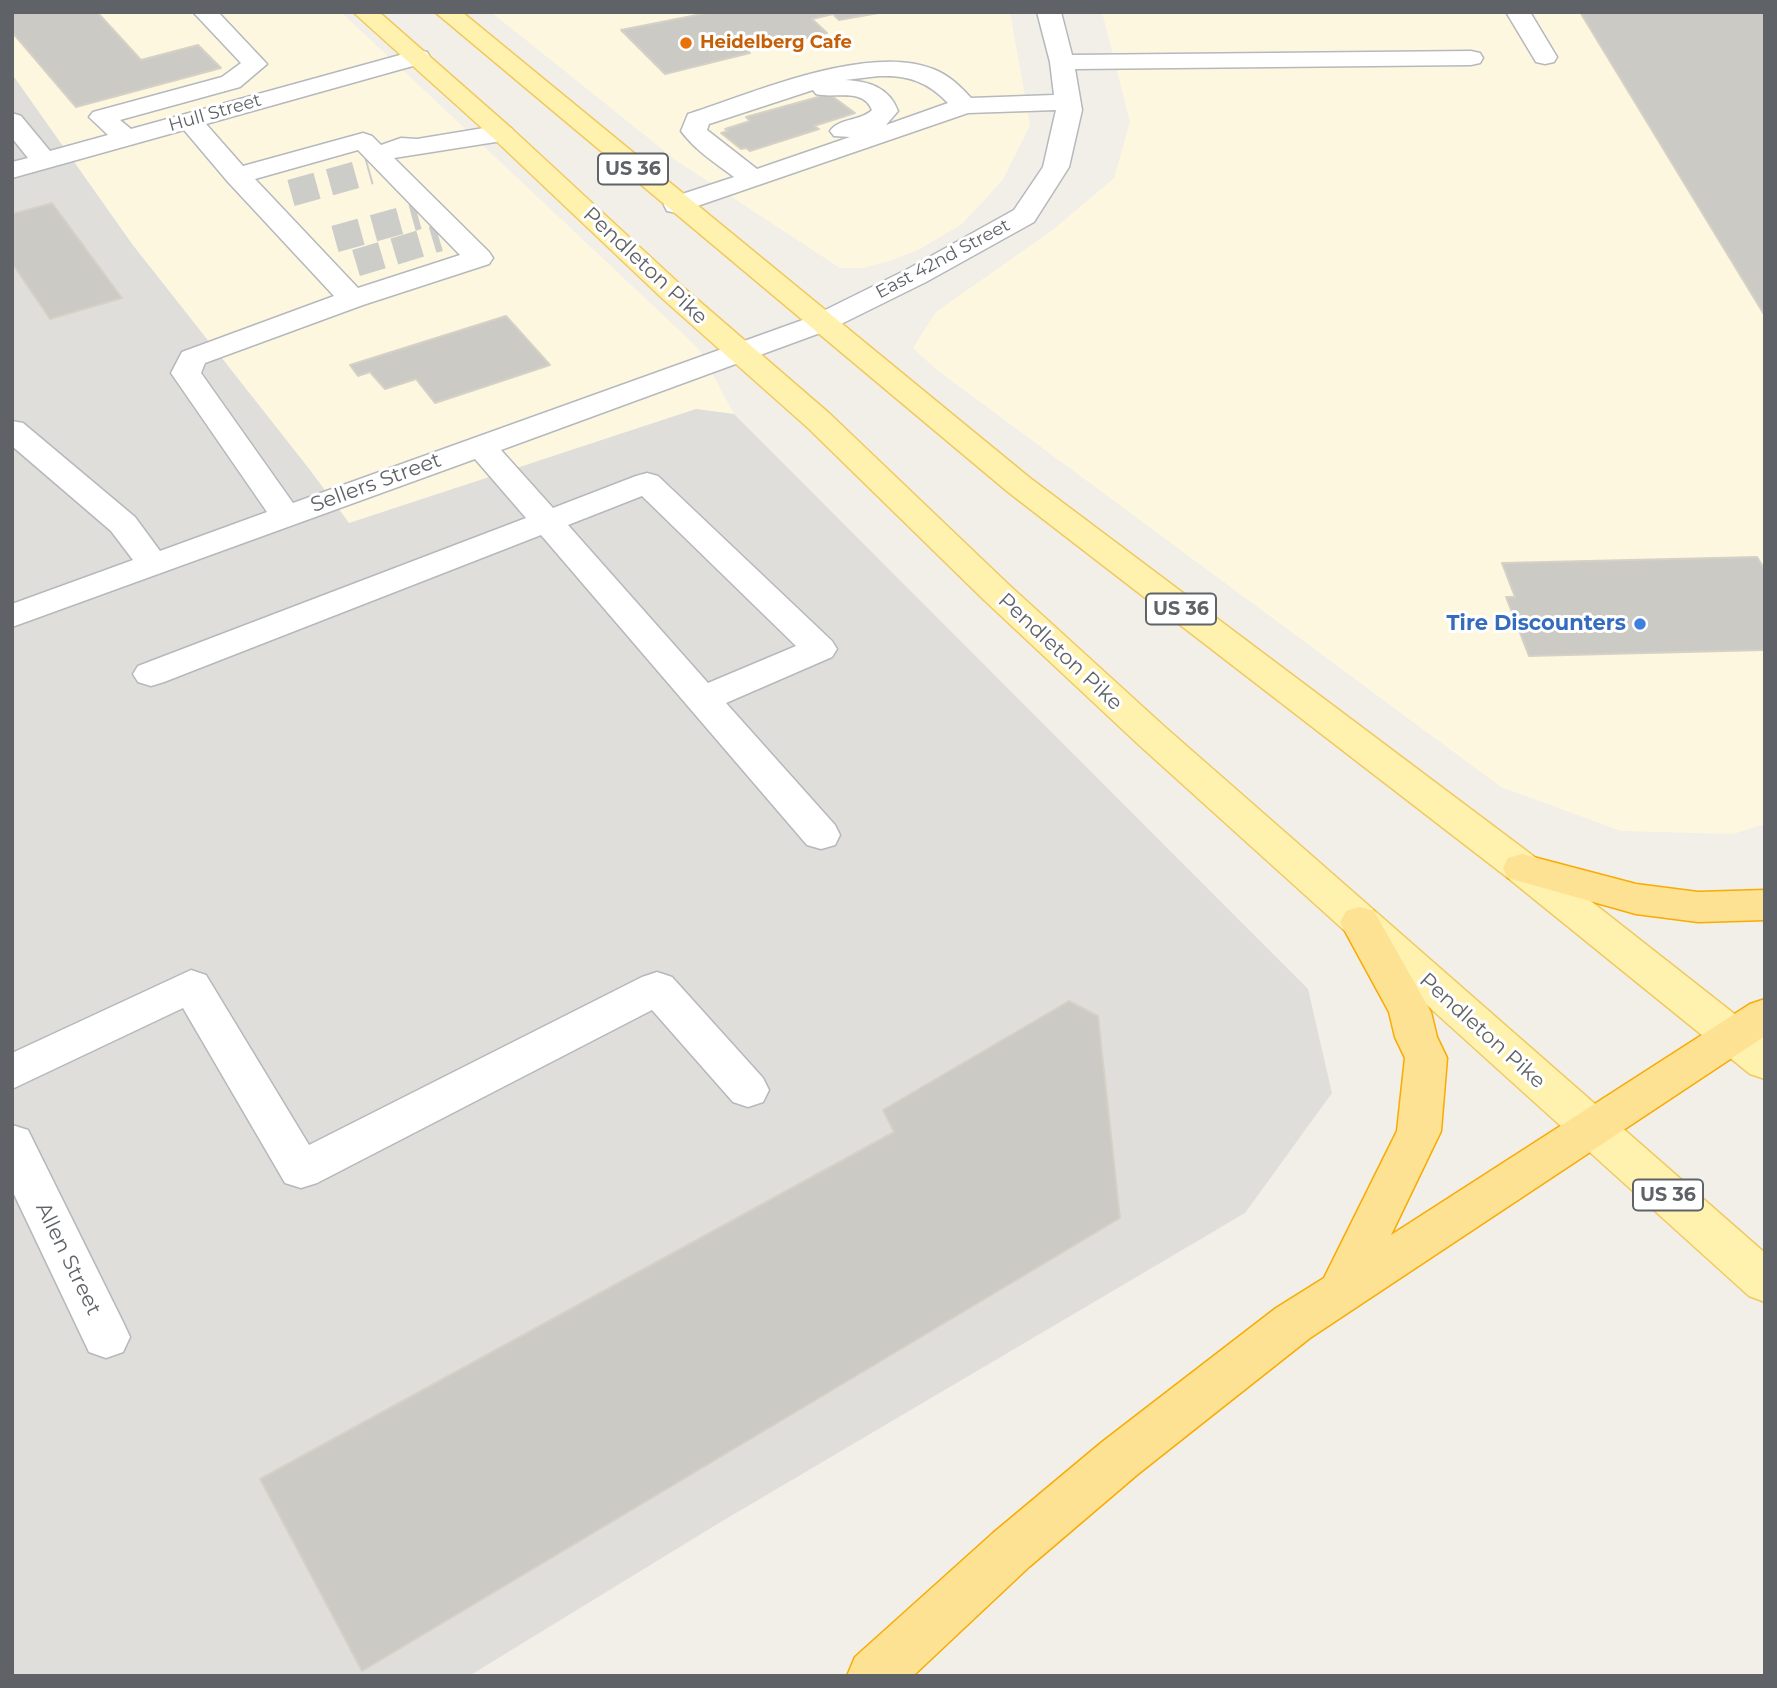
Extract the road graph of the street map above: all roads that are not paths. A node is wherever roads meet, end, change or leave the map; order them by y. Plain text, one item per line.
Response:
1 (205, 12) edge
2 (365, 12) edge
3 (447, 12) edge
4 (1049, 12) edge
5 (1518, 12) edge
6 (418, 57) junction
7 (1545, 57) dead end
8 (1471, 58) dead end
9 (1062, 62) junction
10 (820, 90) junction
11 (1068, 102) junction
12 (471, 105) junction
13 (965, 106) junction
14 (189, 120) junction
15 (12, 121) edge
16 (874, 121) junction
17 (694, 131) junction
18 (502, 133) junction
19 (126, 138) junction
20 (44, 161) junction
21 (389, 169) junction
22 (12, 170) edge
23 (743, 171) junction
24 (237, 176) junction
25 (291, 193) tunnel mouth
26 (261, 201) junction
27 (677, 205) junction
28 (314, 215) tunnel mouth
29 (283, 225) junction
30 (335, 239) tunnel mouth
31 (305, 248) junction
32 (356, 263) tunnel mouth
33 (327, 272) junction
34 (353, 299) junction
35 (821, 323) junction
36 (739, 351) junction
37 (13, 433) edge
38 (480, 445) junction
39 (286, 516) junction
40 (544, 522) junction
41 (153, 564) junction
42 (12, 616) edge
43 (151, 674) dead end
44 (702, 699) junction
45 (821, 835) dead end
46 (1522, 868) junction
47 (1765, 905) edge
48 (1360, 922) junction
49 (1754, 1038) edge
50 (12, 1072) edge
51 (748, 1090) dead end
52 (1593, 1129) junction
53 (12, 1143) edge
54 (1765, 1282) edge
55 (1341, 1289) junction
56 (106, 1338) dead end
57 (874, 1676) edge

1 - 19 street
2 - 6 main road, Pendleton Pike / US 36
3 - 27 main road, US 36
4 - 9 street, East 42nd Street
5 - 7 street
6 - 12 main road, Pendleton Pike / US 36
6 - 14 street, Hull Street
8 - 9 street
9 - 11 street, East 42nd Street
10 - 16 street
10 - 16 street
10 - 17 street
11 - 13 street
11 - 35 street, East 42nd Street
12 - 18 main road, Pendleton Pike / US 36
12 - 21 street
13 - 17 street
13 - 23 street
14 - 19 street, Hull Street
14 - 24 street
15 - 20 street
16 - 23 street
17 - 23 street
18 - 21 street
18 - 36 main road, Pendleton Pike / US 36
19 - 20 street, Hull Street
20 - 22 street, Hull Street
21 - 24 street
21 - 34 street
23 - 27 street
24 - 26 street
25 - 26 street
26 - 29 street
27 - 35 main road, US 36
28 - 29 street
29 - 31 street
30 - 31 street
31 - 33 street
32 - 33 street
33 - 34 street
34 - 39 street
35 - 36 street, East 42nd Street
35 - 46 main road, US 36
36 - 38 street, Sellers Street
36 - 48 main road, Pendleton Pike / US 36
37 - 41 street
38 - 39 street, Sellers Street
38 - 40 street
39 - 41 street, Sellers Street
40 - 43 street
40 - 44 street
40 - 44 street
41 - 42 street, Sellers Street
44 - 45 street
46 - 47 highway, US 36
46 - 49 main road
48 - 52 main road, Pendleton Pike / US 36
48 - 55 highway
49 - 52 highway
50 - 51 street
52 - 54 main road, Pendleton Pike / US 36
52 - 55 highway
53 - 56 street, Allen Street
55 - 57 highway

